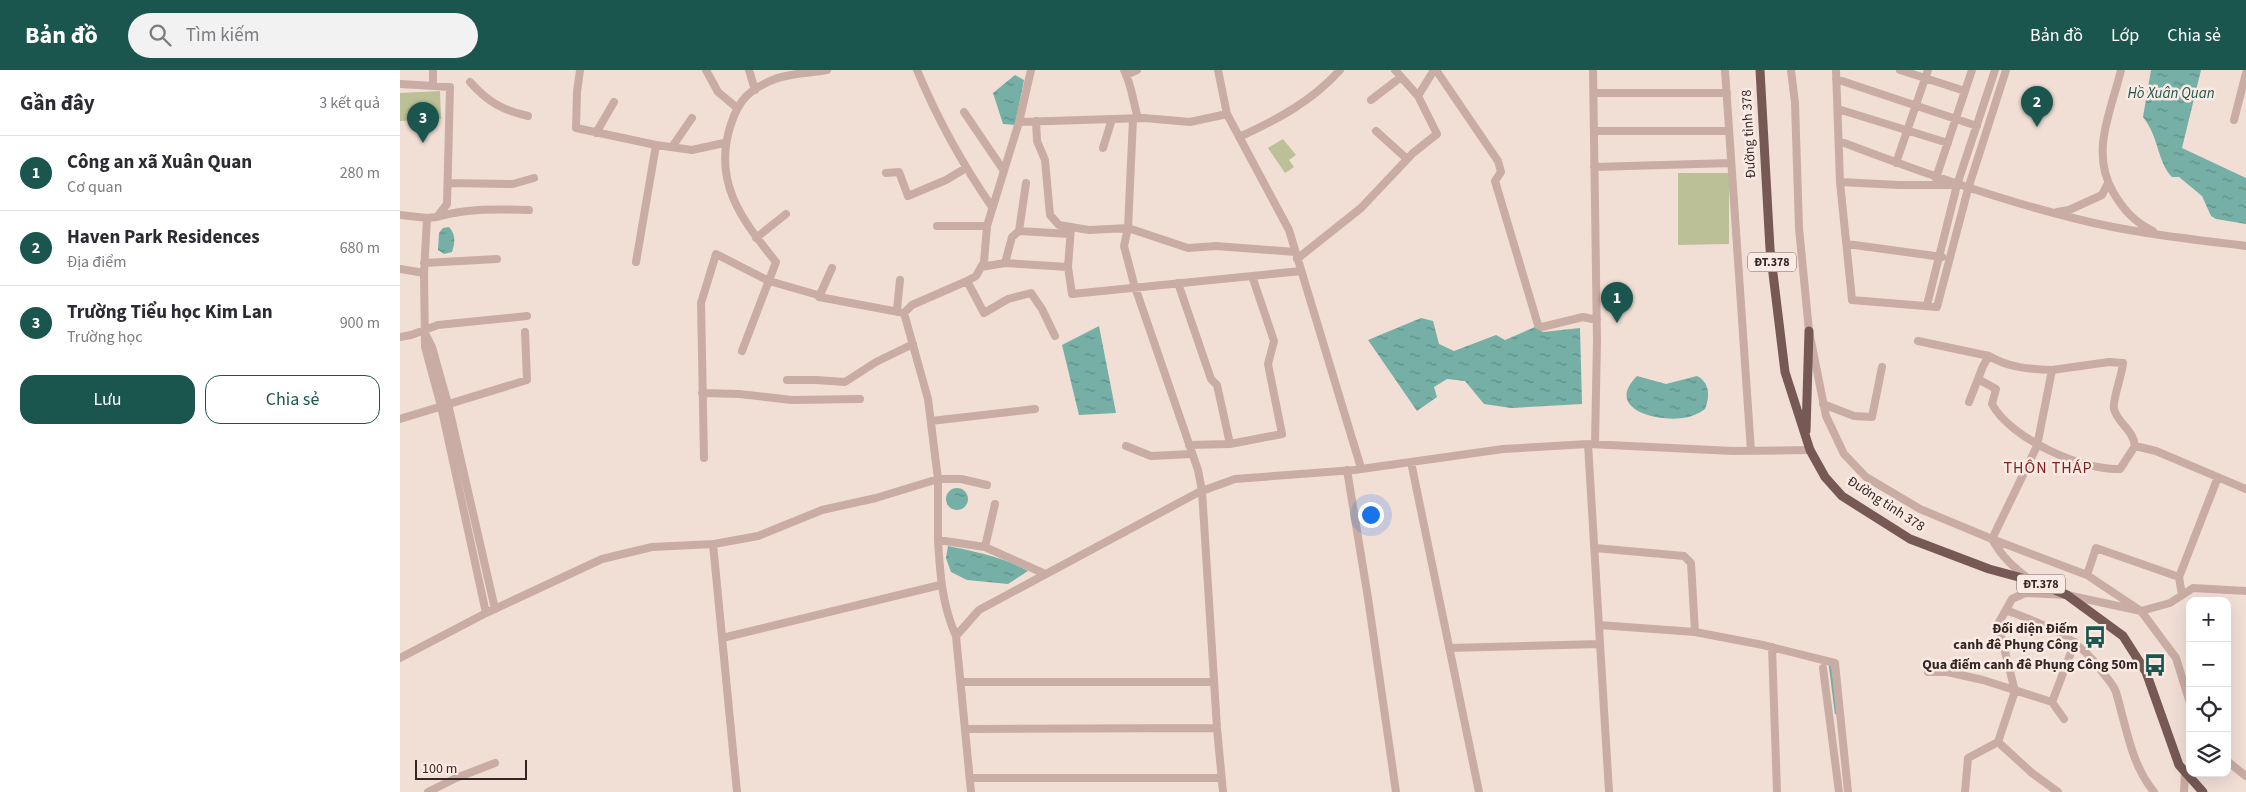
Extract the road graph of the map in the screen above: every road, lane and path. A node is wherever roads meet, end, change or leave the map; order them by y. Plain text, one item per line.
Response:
1 (433, 70) edge
2 (580, 70) edge
3 (706, 70) edge
4 (749, 70) edge
5 (828, 70) edge
6 (918, 70) edge
7 (1031, 70) edge
8 (1137, 70) edge
9 (1218, 70) edge
10 (1340, 70) edge
11 (1395, 70) edge
12 (1435, 70) edge
13 (1593, 70) edge
14 (1725, 70) edge
15 (1760, 70) edge
16 (1791, 70) edge
17 (1836, 70) edge
18 (1900, 70) edge
19 (1972, 70) edge
20 (1986, 70) edge
21 (2006, 70) edge
22 (2121, 70) edge
23 (1125, 72) edge
24 (1995, 72) edge
25 (2246, 73) edge
26 (779, 74) edge
27 (1927, 74) edge
28 (1402, 77) junction
29 (1836, 79) junction
30 (470, 82) dead end
31 (400, 84) edge
32 (434, 86) junction
33 (755, 90) junction
34 (1965, 91) junction
35 (1594, 93) junction
36 (1727, 93) junction
37 (1418, 96) junction
38 (1371, 100) dead end
39 (614, 102) dead end
40 (1916, 106) junction
41 (736, 107) junction
42 (1838, 109) junction
43 (964, 112) dead end
44 (1227, 114) junction
45 (528, 116) dead end
46 (692, 118) dead end
47 (1135, 118) junction
48 (1112, 119) junction
49 (1956, 120) junction
50 (2234, 120) dead end
51 (1036, 121) junction
52 (1019, 122) junction
53 (1977, 126) junction
54 (1907, 130) junction
55 (1376, 131) dead end
56 (1595, 131) junction
57 (1729, 131) junction
58 (596, 132) junction
59 (1239, 137) junction
60 (1839, 141) junction
61 (724, 143) junction
62 (1948, 143) junction
63 (656, 145) junction
64 (672, 147) junction
65 (1104, 148) dead end
66 (1407, 159) junction
67 (1896, 163) junction
68 (1731, 164) junction
69 (1594, 167) junction
70 (966, 168) junction
71 (1004, 171) junction
72 (886, 173) dead end
73 (534, 178) dead end
74 (1936, 178) junction
75 (1840, 182) junction
76 (448, 183) junction
77 (2108, 183) junction
78 (1026, 184) dead end
79 (1957, 185) junction
80 (1968, 189) junction
81 (992, 208) junction
82 (529, 210) dead end
83 (2052, 212) junction
84 (786, 214) dead end
85 (400, 215) edge
86 (437, 217) junction
87 (427, 218) junction
88 (937, 226) dead end
89 (987, 226) junction
90 (1128, 228) junction
91 (1019, 231) junction
92 (1070, 231) junction
93 (2164, 235) junction
94 (756, 238) junction
95 (1847, 244) junction
96 (2246, 246) edge
97 (1296, 256) junction
98 (1938, 256) junction
99 (1949, 258) junction
100 (498, 260) dead end
101 (636, 262) dead end
102 (1005, 262) junction
103 (424, 263) junction
104 (981, 267) junction
105 (1068, 267) junction
106 (832, 268) dead end
107 (400, 269) edge
108 (1301, 271) junction
109 (424, 273) junction
110 (1252, 276) junction
111 (900, 280) dead end
112 (769, 281) junction
113 (968, 281) junction
114 (1178, 283) junction
115 (1135, 287) junction
116 (819, 297) junction
117 (1926, 305) junction
118 (900, 311) junction
119 (528, 316) dead end
120 (1597, 320) junction
121 (424, 330) junction
122 (1810, 331) junction
123 (525, 332) dead end
124 (1055, 336) dead end
125 (400, 337) edge
126 (1918, 341) dead end
127 (913, 344) junction
128 (742, 351) dead end
129 (1989, 356) junction
130 (1882, 367) dead end
131 (2052, 370) junction
132 (1978, 379) junction
133 (787, 380) dead end
134 (702, 393) junction
135 (860, 399) dead end
136 (1969, 402) dead end
137 (1823, 404) junction
138 (445, 405) junction
139 (1035, 409) dead end
140 (400, 419) edge
141 (931, 421) junction
142 (1806, 437) junction
143 (1230, 444) junction
144 (1592, 444) junction
145 (1189, 445) junction
146 (1126, 446) dead end
147 (2037, 446) junction
148 (2136, 446) junction
149 (1810, 450) junction
150 (1751, 451) junction
151 (1192, 454) junction
152 (704, 458) dead end
153 (1411, 462) junction
154 (1361, 468) junction
155 (1347, 470) junction
156 (2218, 477) junction
157 (938, 479) junction
158 (986, 485) dead end
159 (1202, 490) junction
160 (2246, 490) edge
161 (995, 504) dead end
162 (1992, 539) junction
163 (938, 540) junction
164 (712, 544) junction
165 (985, 547) junction
166 (1595, 548) junction
167 (1044, 573) junction
168 (2087, 576) junction
169 (2178, 577) junction
170 (2032, 581) junction
171 (940, 586) junction
172 (2246, 591) edge
173 (2068, 595) junction
174 (2182, 595) junction
175 (495, 609) junction
176 (2006, 610) junction
177 (2141, 611) junction
178 (486, 613) junction
179 (1599, 625) junction
180 (1695, 632) junction
181 (956, 636) junction
182 (722, 638) junction
183 (2075, 642) junction
184 (1600, 644) junction
185 (1449, 648) junction
186 (1772, 648) junction
187 (400, 658) edge
188 (1823, 668) dead end
189 (1928, 672) dead end
190 (961, 682) junction
191 (1214, 682) junction
192 (2186, 690) edge
193 (2015, 691) junction
194 (2052, 702) junction
195 (2064, 718) dead end
196 (1217, 728) junction
197 (965, 729) junction
198 (1998, 742) junction
199 (495, 763) dead end
200 (2231, 764) edge
201 (2185, 773) junction
202 (2246, 776) edge
203 (970, 778) junction
204 (1221, 778) junction
205 (428, 792) edge
206 (737, 792) edge
207 (972, 792) edge
208 (1223, 792) edge
209 (1396, 792) edge
210 (1479, 792) edge
211 (1609, 792) edge
212 (1777, 792) edge
213 (1839, 792) edge
214 (1848, 792) edge
215 (1965, 792) edge
216 (2058, 792) edge
217 (2154, 792) edge
218 (2184, 792) edge
219 (2203, 792) edge

1 - 32 street
2 - 58 street
3 - 41 street
4 - 33 street
5 - 26 street
6 - 70 street
7 - 52 street
8 - 23 street
9 - 44 street
10 - 59 street
11 - 28 street
12 - 37 street
12 - 120 street
13 - 35 street
14 - 36 street
15 - 142 main road, Đường tỉnh 378 / ĐT.378
16 - 122 street
17 - 29 street
18 - 27 street
19 - 34 street
20 - 24 street
21 - 80 street
22 - 77 street
23 - 47 street
24 - 53 street
25 - 50 street
26 - 33 street
27 - 34 street
27 - 40 street
28 - 37 street
28 - 38 street
29 - 40 street
29 - 42 street
30 - 45 street
31 - 32 street
32 - 76 street
33 - 41 street
34 - 49 street
35 - 36 street
35 - 56 street
36 - 57 street
37 - 66 street
39 - 58 street
40 - 49 street
40 - 54 street
41 - 61 street
42 - 54 street
42 - 60 street
43 - 71 street
44 - 47 street
44 - 59 street
46 - 64 street
47 - 48 street
47 - 90 street
48 - 51 street
48 - 65 street
49 - 53 street
49 - 62 street
51 - 52 street
51 - 92 street
52 - 71 street
53 - 79 street
54 - 62 street
54 - 67 street
55 - 66 street
56 - 57 street
56 - 69 street
57 - 68 street
58 - 63 street
59 - 97 street
60 - 67 street
60 - 75 street
61 - 64 street
61 - 94 street
62 - 74 street
63 - 64 street
63 - 101 street
66 - 97 street
67 - 74 street
68 - 69 street
68 - 150 street
69 - 120 street
70 - 72 street
70 - 81 street
71 - 81 street
73 - 76 street
74 - 79 street
75 - 79 street
75 - 95 street
76 - 86 street
77 - 83 street
77 - 93 street
78 - 91 street
79 - 80 street
79 - 98 street
80 - 83 street
80 - 99 street
81 - 89 street
82 - 86 street
83 - 93 street
84 - 94 street
85 - 87 street
86 - 87 street
87 - 103 street
88 - 89 street
89 - 104 street
90 - 92 street
90 - 97 street
90 - 115 street
91 - 92 street
91 - 102 street
92 - 105 street
93 - 96 street
94 - 112 street
95 - 98 street
95 - 117 street
97 - 108 street
98 - 99 street
98 - 117 street
99 - 117 street
100 - 103 street
102 - 104 street
102 - 105 street
103 - 109 street
104 - 113 street
105 - 115 street
106 - 116 street
107 - 109 street
108 - 110 street
108 - 154 street
109 - 121 street
110 - 114 street
110 - 143 street
111 - 118 street
112 - 116 street
112 - 128 street
112 - 134 street
113 - 118 street
113 - 124 street
114 - 115 street
114 - 143 street
115 - 145 street
116 - 118 street
118 - 127 street
119 - 121 street
120 - 144 street
121 - 125 street
121 - 138 street
122 - 137 street
122 - 142 main road
123 - 138 street
126 - 129 street
127 - 133 street
127 - 141 street
129 - 131 street
129 - 132 street
130 - 137 street
131 - 147 street
131 - 148 street
132 - 136 street
132 - 147 street
134 - 135 street
134 - 152 street
137 - 162 street
138 - 140 street
138 - 175 street
138 - 178 street
139 - 141 street
141 - 157 street
142 - 149 main road, Đường tỉnh 378 / ĐT.378
143 - 145 street
144 - 150 street
144 - 153 street
144 - 166 street
145 - 151 street
146 - 151 street
147 - 148 street
147 - 162 street
148 - 156 street
149 - 150 street
149 - 170 main road, Đường tỉnh 378 / ĐT.378
151 - 159 street
153 - 154 street
153 - 185 street
154 - 155 street
155 - 159 street
155 - 209 street
156 - 160 street
156 - 169 street
157 - 158 street
157 - 163 street
157 - 164 street
159 - 167 street
159 - 191 street
161 - 165 street
162 - 168 street
162 - 170 street
163 - 165 street
163 - 171 street
164 - 175 street
164 - 182 street
165 - 167 street
166 - 179 street
166 - 180 street
167 - 181 street
168 - 169 street
168 - 177 street
169 - 174 street
170 - 173 main road, Đường tỉnh 378 / ĐT.378
171 - 181 street
171 - 182 street
172 - 174 street
173 - 176 street
173 - 177 street
173 - 201 main road, Đường tỉnh 378 / ĐT.378
174 - 177 street
175 - 178 street
176 - 183 street
176 - 193 street
177 - 192 street
178 - 187 street
179 - 180 street
179 - 184 street
180 - 186 street
181 - 190 street
182 - 206 street
183 - 194 street
183 - 217 street
184 - 185 street
184 - 211 street
185 - 210 street
186 - 212 street
186 - 214 street
188 - 213 street
189 - 193 street
190 - 191 street
190 - 197 street
191 - 196 street
193 - 194 street
193 - 198 street
194 - 195 street
196 - 197 street
196 - 204 street
197 - 203 street
198 - 215 street
198 - 216 street
199 - 205 street
200 - 202 street
201 - 218 street
201 - 219 main road, Đường tỉnh 378 / ĐT.378
203 - 204 street
203 - 207 street
204 - 208 street

